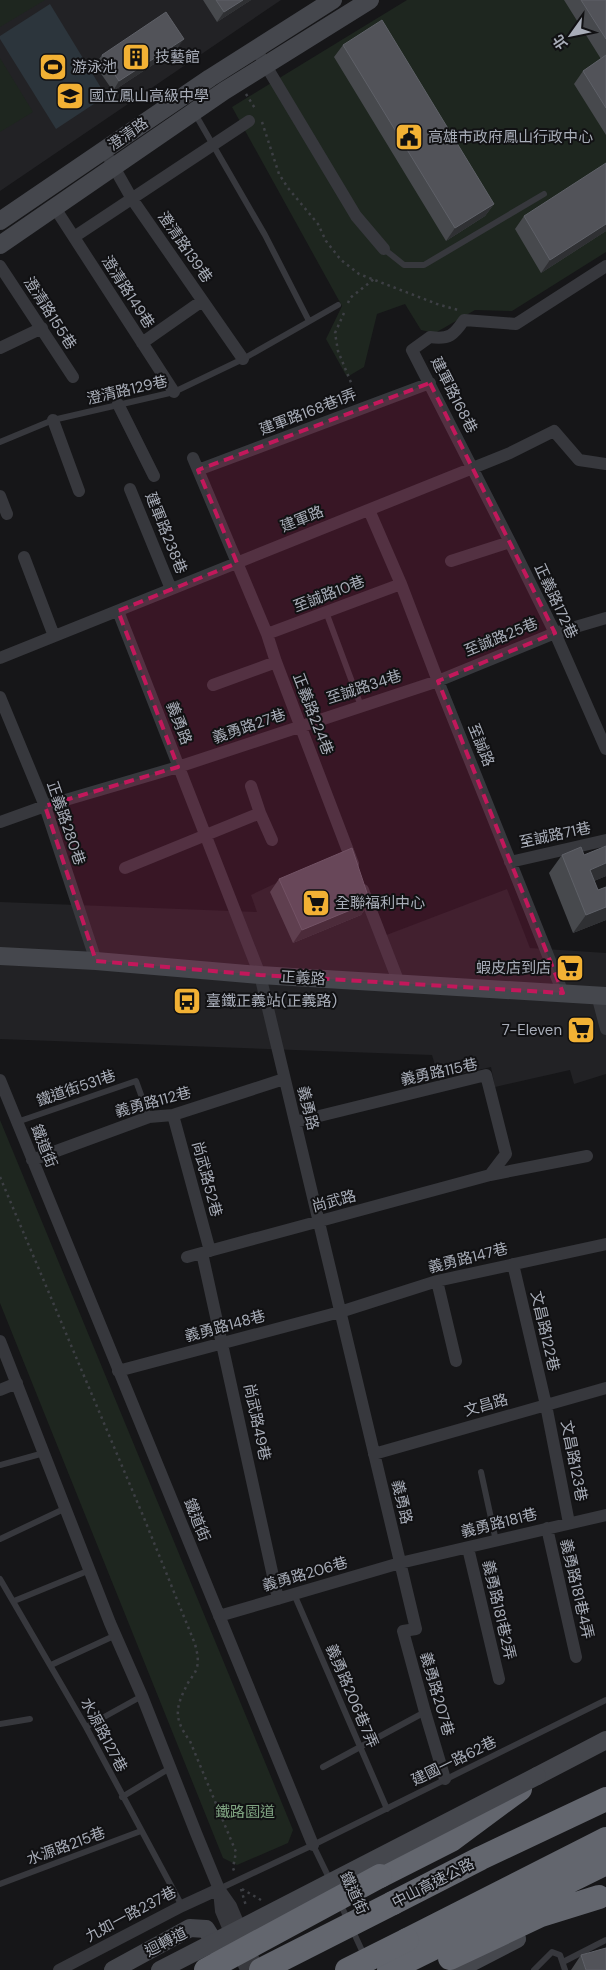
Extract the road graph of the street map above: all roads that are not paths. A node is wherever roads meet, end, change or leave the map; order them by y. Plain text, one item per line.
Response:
1 (333, 0) edge
2 (370, 0) edge
3 (256, 49) junction
4 (266, 65) junction
5 (194, 112) junction
6 (249, 121) dead end
7 (212, 145) junction
8 (105, 150) junction
9 (114, 168) junction
10 (544, 194) dead end
11 (132, 199) junction
12 (55, 208) junction
13 (0, 221) edge
14 (74, 237) junction
15 (0, 244) edge
16 (384, 250) joint
17 (0, 266) edge
18 (606, 266) edge
19 (202, 301) junction
20 (338, 305) dead end
21 (309, 322) junction
22 (42, 328) junction
23 (142, 343) junction
24 (0, 348) edge
25 (243, 359) junction
26 (72, 377) dead end
27 (430, 383) junction
28 (174, 392) junction
29 (118, 404) junction
30 (53, 420) junction
31 (0, 442) edge
32 (193, 458) dead end
33 (606, 464) edge
34 (473, 468) junction
35 (198, 470) junction
36 (154, 476) dead end
37 (130, 489) dead end
38 (80, 491) dead end
39 (0, 496) edge
40 (369, 510) junction
41 (7, 514) dead end
42 (510, 542) junction
43 (24, 557) dead end
44 (451, 561) dead end
45 (237, 563) junction
46 (401, 584) junction
47 (171, 589) junction
48 (118, 611) junction
49 (326, 612) junction
50 (606, 618) edge
51 (554, 633) junction
52 (268, 634) junction
53 (54, 636) junction
54 (0, 658) edge
55 (276, 662) junction
56 (438, 680) junction
57 (213, 685) dead end
58 (0, 697) edge
59 (361, 706) junction
60 (301, 725) junction
61 (603, 733) edge
62 (606, 749) edge
63 (178, 767) junction
64 (251, 786) dead end
65 (45, 806) junction
66 (260, 812) junction
67 (0, 822) edge
68 (206, 835) junction
69 (272, 840) dead end
70 (606, 840) edge
71 (510, 862) junction
72 (125, 868) dead end
73 (0, 956) edge
74 (96, 961) junction
75 (260, 976) junction
76 (399, 983) junction
77 (563, 993) junction
78 (602, 996) edge
79 (606, 1029) edge
80 (284, 1079) junction
81 (0, 1080) edge
82 (173, 1115) junction
83 (149, 1117) junction
84 (17, 1122) junction
85 (295, 1122) junction
86 (587, 1156) dead end
87 (32, 1160) junction
88 (490, 1176) junction
89 (319, 1222) junction
90 (606, 1244) edge
91 (206, 1252) junction
92 (187, 1257) dead end
93 (513, 1264) junction
94 (437, 1281) junction
95 (340, 1312) junction
96 (0, 1341) edge
97 (223, 1344) junction
98 (456, 1361) dead end
99 (118, 1371) junction
100 (17, 1383) junction
101 (606, 1388) edge
102 (0, 1390) edge
103 (546, 1405) junction
104 (44, 1453) junction
105 (374, 1454) junction
106 (0, 1464) edge
107 (481, 1472) dead end
108 (67, 1508) junction
109 (606, 1515) edge
110 (569, 1523) junction
111 (547, 1528) junction
112 (0, 1538) edge
113 (496, 1541) junction
114 (468, 1548) junction
115 (400, 1563) junction
116 (90, 1570) junction
117 (0, 1579) edge
118 (294, 1594) junction
119 (278, 1599) junction
120 (14, 1601) junction
121 (218, 1616) junction
122 (416, 1629) joint
123 (116, 1635) junction
124 (576, 1658) dead end
125 (51, 1665) junction
126 (499, 1679) dead end
127 (142, 1696) junction
128 (606, 1700) edge
129 (424, 1712) junction
130 (30, 1719) dead end
131 (0, 1724) edge
132 (86, 1727) junction
133 (606, 1740) edge
134 (360, 1748) junction
135 (323, 1767) dead end
136 (170, 1768) junction
137 (537, 1776) junction
138 (445, 1779) junction
139 (606, 1785) edge
140 (122, 1796) junction
141 (606, 1799) edge
142 (387, 1809) junction
143 (141, 1831) junction
144 (606, 1839) edge
145 (313, 1845) junction
146 (481, 1858) junction
147 (606, 1863) edge
148 (0, 1884) edge
149 (219, 1888) junction
150 (603, 1895) edge
151 (182, 1906) junction
152 (606, 1940) edge
153 (415, 1956) edge
154 (563, 1962) junction
155 (59, 1970) edge
156 (113, 1970) edge
157 (160, 1970) edge
158 (206, 1970) edge
159 (228, 1970) edge
160 (246, 1970) edge
161 (259, 1970) edge
162 (347, 1970) edge
163 (371, 1970) edge
164 (389, 1970) edge
165 (457, 1970) edge
166 (534, 1970) edge
167 (565, 1970) edge

1 - 3 street, 澄清路
2 - 4 street, 澄清路
3 - 4 street
3 - 8 street, 澄清路
4 - 5 street, 澄清路
4 - 16 street
5 - 7 lane
5 - 9 street, 澄清路
6 - 7 street
7 - 11 street
7 - 21 lane
8 - 9 street, 澄清路139巷
8 - 13 street, 澄清路
9 - 11 street, 澄清路139巷
9 - 12 street, 澄清路
9 - 15 street, 澄清路
10 - 16 lane
11 - 14 street
11 - 19 street, 澄清路139巷
12 - 14 street, 澄清路149巷
12 - 15 street, 澄清路
14 - 23 street, 澄清路149巷
17 - 22 street, 澄清路155巷
18 - 27 street, 建軍路168巷
19 - 23 street
19 - 25 street, 澄清路139巷
20 - 21 lane, 澄清路129巷
21 - 25 lane, 澄清路129巷
22 - 24 street
22 - 26 street, 澄清路155巷
23 - 28 street, 澄清路149巷
25 - 28 lane, 澄清路129巷
27 - 34 street, 建軍路168巷
27 - 35 street, 建軍路168巷1弄
28 - 29 lane, 澄清路129巷
29 - 30 lane, 澄清路129巷
29 - 36 street
30 - 31 lane, 澄清路129巷
30 - 38 street
32 - 35 street, 正義路224巷
33 - 34 street, 建軍路
34 - 40 street, 建軍路
34 - 42 street, 正義路172巷
35 - 45 street, 正義路224巷
37 - 47 street, 建軍路238巷
39 - 41 street
40 - 45 street, 建軍路
40 - 46 street, 至誠路
42 - 44 street
42 - 51 street, 正義路172巷
43 - 53 street
45 - 47 street, 建軍路
45 - 52 street, 正義路224巷
46 - 49 street, 至誠路10巷
46 - 56 street, 至誠路
47 - 48 street, 建軍路
48 - 53 street, 建軍路
48 - 63 street, 義勇路
49 - 52 street, 至誠路10巷
49 - 59 lane
50 - 51 street, 至誠路25巷
51 - 56 street, 至誠路25巷
51 - 61 street, 正義路172巷
52 - 55 street, 正義路224巷
53 - 54 street, 建軍路
55 - 57 street
55 - 60 street, 正義路224巷
56 - 59 street, 至誠路34巷
56 - 71 street, 至誠路
58 - 65 street, 正義路280巷
59 - 60 street, 至誠路34巷
60 - 63 street, 義勇路27巷
60 - 76 street, 正義路224巷
61 - 62 street, 正義路172巷
63 - 65 street, 義勇路27巷
63 - 68 street, 義勇路
64 - 66 street
65 - 67 street, 義勇路27巷
65 - 74 street, 正義路280巷
66 - 68 street
66 - 69 street
68 - 72 street
68 - 75 street, 義勇路
70 - 71 street, 至誠路71巷
71 - 77 street, 至誠路
73 - 74 street, 正義路
74 - 75 street, 正義路
75 - 76 street, 正義路
75 - 80 street, 義勇路
76 - 77 street, 正義路
77 - 78 street, 正義路
78 - 79 street
80 - 82 street, 義勇路112巷
80 - 85 street, 義勇路
81 - 84 street, 鐵道街
82 - 83 street, 義勇路112巷
82 - 91 street, 尚武路52巷
83 - 84 lane, 鐵道街531巷
83 - 87 street, 義勇路112巷
84 - 87 street, 鐵道街
85 - 88 street, 義勇路115巷
85 - 89 street, 義勇路
86 - 88 street, 尚武路
87 - 99 street, 鐵道街
88 - 89 street, 尚武路
89 - 91 street, 尚武路
89 - 95 street, 義勇路
90 - 93 street, 義勇路147巷
91 - 92 street, 尚武路
91 - 97 street, 尚武路49巷
93 - 94 street, 義勇路147巷
93 - 103 street, 文昌路122巷
94 - 95 street, 義勇路147巷
94 - 98 street
95 - 97 street, 義勇路148巷
95 - 105 street, 義勇路
96 - 100 street
97 - 99 street, 義勇路148巷
97 - 119 street, 尚武路49巷
99 - 121 street, 鐵道街
100 - 102 street
100 - 104 street
101 - 103 street, 文昌路
103 - 105 street, 文昌路
103 - 110 street, 文昌路123巷
104 - 106 lane
104 - 108 street
105 - 115 street, 義勇路
107 - 113 lane
108 - 112 lane
108 - 116 street
109 - 110 street, 義勇路181巷
110 - 111 street, 義勇路181巷
111 - 113 street, 義勇路181巷
111 - 124 street, 義勇路181巷4弄
113 - 114 street, 義勇路181巷
114 - 115 street, 義勇路181巷
114 - 126 street, 義勇路181巷2弄
115 - 118 street, 義勇路206巷
115 - 122 street, 義勇路
116 - 120 lane
116 - 123 street
117 - 120 lane, 水源路127巷
118 - 119 street, 義勇路206巷
118 - 134 lane, 義勇路206巷7弄
119 - 121 street, 義勇路206巷
120 - 125 lane, 水源路127巷
121 - 145 street, 鐵道街
122 - 129 street, 義勇路207巷
123 - 125 lane
123 - 127 street
125 - 132 lane, 水源路127巷
127 - 132 lane
127 - 136 street
128 - 138 lane, 建國一路62巷
129 - 134 lane
129 - 138 street, 義勇路207巷
130 - 131 lane
132 - 140 lane, 水源路127巷
133 - 137 street
134 - 135 lane
134 - 142 lane, 義勇路206巷7弄
136 - 140 lane
136 - 149 street
137 - 157 street, bridge
137 - 158 highway, bridge
138 - 142 lane, 建國一路62巷
139 - 146 highway
140 - 143 lane, 水源路127巷
141 - 146 highway, 中山高速公路
142 - 145 lane, 建國一路62巷
143 - 148 lane, 水源路215巷
143 - 151 lane, 水源路127巷
144 - 153 highway
145 - 149 lane, 建國一路62巷
145 - 163 lane, 鐵道街
146 - 161 highway, 中山高速公路, bridge
147 - 153 highway
149 - 151 street, 九如一路237巷
149 - 160 street
149 - 161 street
150 - 153 highway
150 - 165 street
151 - 155 street, 九如一路237巷
152 - 154 lane
153 - 162 highway, bridge
153 - 164 highway
154 - 166 lane
154 - 167 lane
156 - 159 street, 迴轉道

